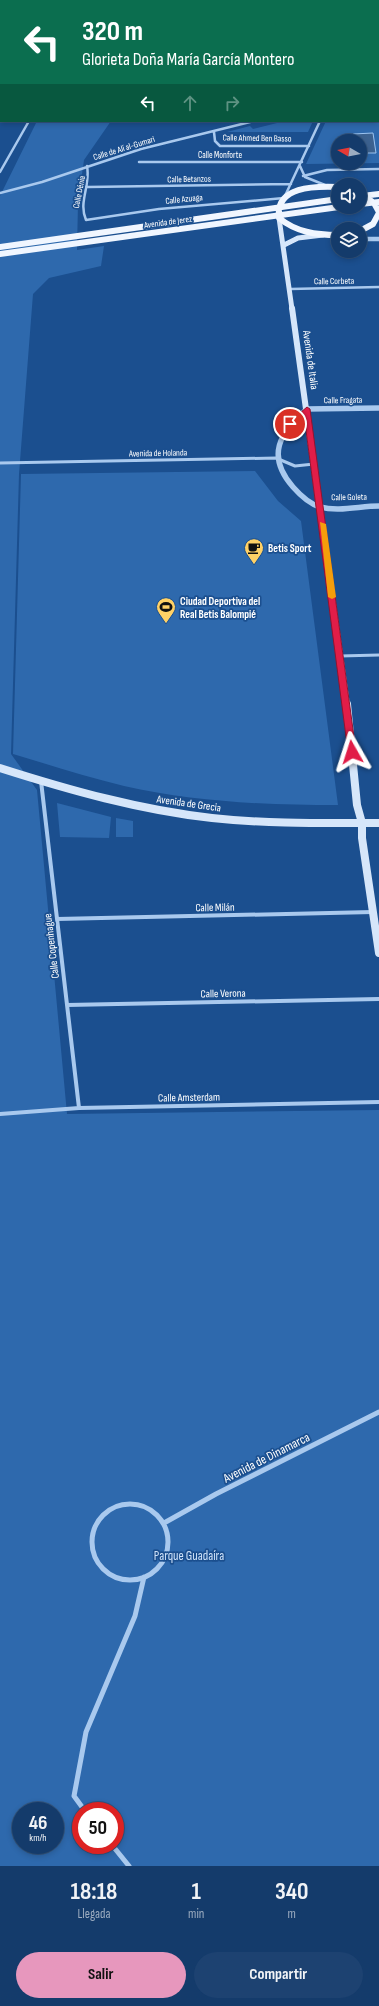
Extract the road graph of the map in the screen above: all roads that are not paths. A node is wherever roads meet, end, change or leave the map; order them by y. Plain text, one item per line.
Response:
1 (28, 122) edge
2 (250, 122) edge
3 (320, 122) edge
4 (214, 132) junction
5 (309, 146) junction
6 (139, 162) dead end
7 (301, 164) junction
8 (87, 166) junction
9 (379, 169) edge
10 (0, 172) edge
11 (303, 176) junction
12 (291, 184) junction
13 (88, 187) junction
14 (329, 187) joint
15 (0, 193) edge
16 (379, 194) edge
17 (367, 195) edge
18 (284, 198) junction
19 (367, 198) edge
20 (331, 200) edge
21 (377, 203) edge
22 (367, 204) edge
23 (278, 207) junction
24 (331, 208) edge
25 (379, 212) edge
26 (279, 217) junction
27 (86, 220) joint
28 (367, 227) edge
29 (323, 235) junction
30 (331, 235) edge
31 (367, 239) edge
32 (379, 239) edge
33 (284, 245) junction
34 (0, 246) edge
35 (0, 254) edge
36 (379, 287) edge
37 (290, 289) junction
38 (379, 408) edge
39 (307, 409) junction
40 (276, 458) junction
41 (0, 463) edge
42 (314, 464) junction
43 (379, 506) edge
44 (320, 507) junction
45 (379, 655) edge
46 (340, 656) junction
47 (0, 768) edge
48 (41, 781) junction
49 (362, 823) junction
50 (379, 823) edge
51 (374, 912) junction
52 (57, 920) junction
53 (379, 953) edge
54 (379, 999) edge
55 (66, 1005) junction
56 (379, 1102) edge
57 (79, 1108) junction
58 (0, 1114) edge
59 (379, 1412) edge
60 (164, 1523) junction
61 (144, 1578) junction
62 (78, 1802) edge
63 (119, 1854) edge
64 (129, 1866) edge

1 - 10 street
2 - 4 street, Calle de Alí al-Gumari
3 - 5 street
4 - 5 street, Calle Ahmed Ben Basso
4 - 8 street, Calle de Alí al-Gumari
5 - 7 street
6 - 7 street, Calle Monforte
7 - 11 street
7 - 12 street
8 - 13 street, Calle Dénia
8 - 15 street, Calle de Alí al-Gumari
9 - 11 street
11 - 14 street
12 - 13 street, Calle Betanzos
12 - 18 street
13 - 27 street, Calle Dénia
14 - 18 main road
16 - 17 main road
18 - 23 main road
18 - 27 street, Calle Azuaga
19 - 21 main road
20 - 23 main road, Avenida de Jerez
21 - 22 main road
21 - 25 main road
23 - 26 main road
23 - 34 main road, Avenida de Jerez
24 - 26 main road, Avenida de Jerez
25 - 28 main road
26 - 29 main road
26 - 33 main road, Avenida de Italia
26 - 35 main road, Avenida de Jerez
29 - 30 main road
29 - 33 main road
31 - 32 street
33 - 37 main road, Avenida de Italia
36 - 37 street, Calle Corbeta
37 - 39 main road, Avenida de Italia
38 - 39 street, Calle Fragata
39 - 40 street
39 - 42 main road, Avenida de Italia
40 - 41 street, Avenida de Holanda
40 - 42 street, Avenida de Holanda
40 - 44 street
42 - 44 main road, Avenida de Italia
43 - 44 street, Calle Goleta
44 - 46 main road, Avenida de Italia
45 - 46 street
46 - 49 main road, Avenida de Italia
47 - 48 main road, Avenida de Grecia
48 - 49 main road, Avenida de Grecia
48 - 52 street, Calle Copenhague
49 - 50 main road, Avenida de Grecia
49 - 51 main road, Avenida de Italia
51 - 52 street, Calle Milán
51 - 53 main road, Avenida de Italia
52 - 55 street, Calle Copenhague
54 - 55 street, Calle Verona
55 - 57 street, Calle Copenhague
56 - 57 street, Calle Amsterdam
57 - 58 street, Calle Amsterdam
59 - 60 street, Avenida de Dinamarca
60 - 61 street
60 - 61 street
61 - 62 street
63 - 64 street

